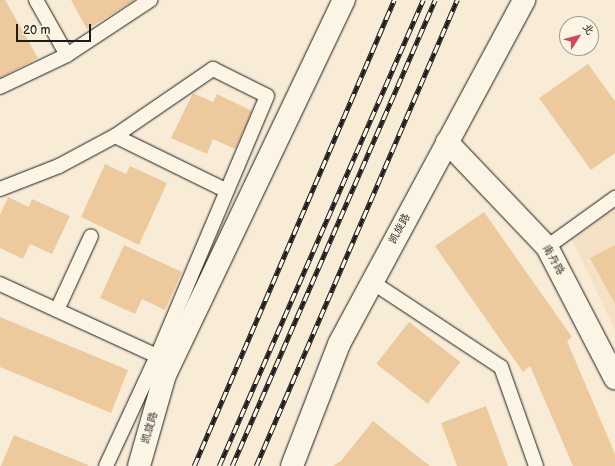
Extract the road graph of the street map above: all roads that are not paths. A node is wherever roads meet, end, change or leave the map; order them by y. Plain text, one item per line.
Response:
1 (36, 0) edge
2 (150, 0) edge
3 (344, 0) edge
4 (524, 0) edge
5 (67, 55) junction
6 (0, 87) edge
7 (115, 136) junction
8 (447, 142) junction
9 (0, 189) edge
10 (225, 190) junction
11 (615, 198) edge
12 (91, 236) dead end
13 (547, 247) junction
14 (372, 282) junction
15 (0, 284) edge
16 (57, 310) junction
17 (157, 356) junction
18 (615, 378) edge
19 (106, 466) edge
20 (139, 466) edge
21 (292, 466) edge
22 (536, 466) edge

1 - 5 lane
2 - 5 lane
3 - 20 street, 凯旋路
4 - 8 street, 凯旋路
5 - 6 lane
7 - 9 lane
7 - 10 lane
7 - 10 lane
8 - 13 street, 南丹路
8 - 14 street, 凯旋路
10 - 17 lane
11 - 13 lane
12 - 16 lane
13 - 18 street, 南丹路
14 - 21 street, 凯旋路
14 - 22 lane
15 - 16 lane
16 - 17 lane
17 - 19 lane

